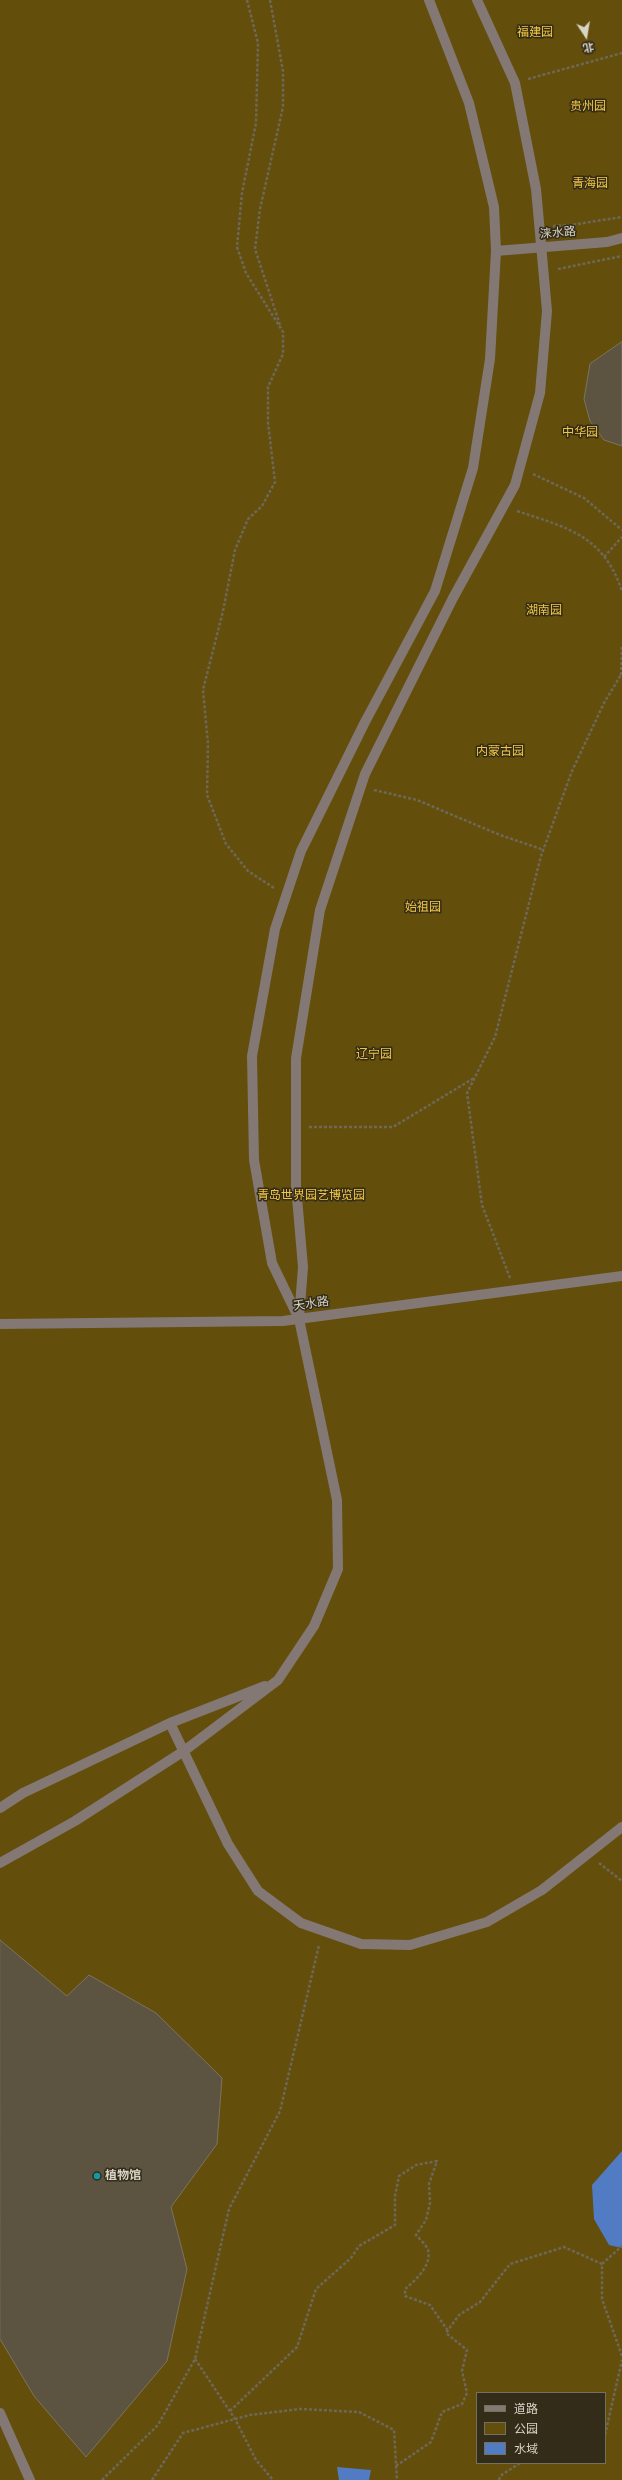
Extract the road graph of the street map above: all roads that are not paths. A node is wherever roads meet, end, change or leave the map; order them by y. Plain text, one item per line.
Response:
1 (429, 0) edge
2 (477, 0) edge
3 (622, 238) edge
4 (543, 247) junction
5 (496, 251) junction
6 (622, 1276) edge
7 (299, 1319) junction
8 (0, 1324) edge
9 (278, 1680) junction
10 (170, 1723) junction
11 (184, 1751) junction
12 (0, 1808) edge
13 (622, 1827) edge
14 (0, 1862) edge
15 (0, 2413) edge
16 (30, 2480) edge

1 - 5 street
2 - 4 street
3 - 4 street, 涞水路
4 - 5 street, 涞水路
4 - 7 street
5 - 7 street
6 - 7 street, 天水路
7 - 8 street, 天水路
7 - 9 street
9 - 10 street
9 - 11 street
10 - 11 street
10 - 12 street
11 - 13 street
11 - 14 street
15 - 16 street

